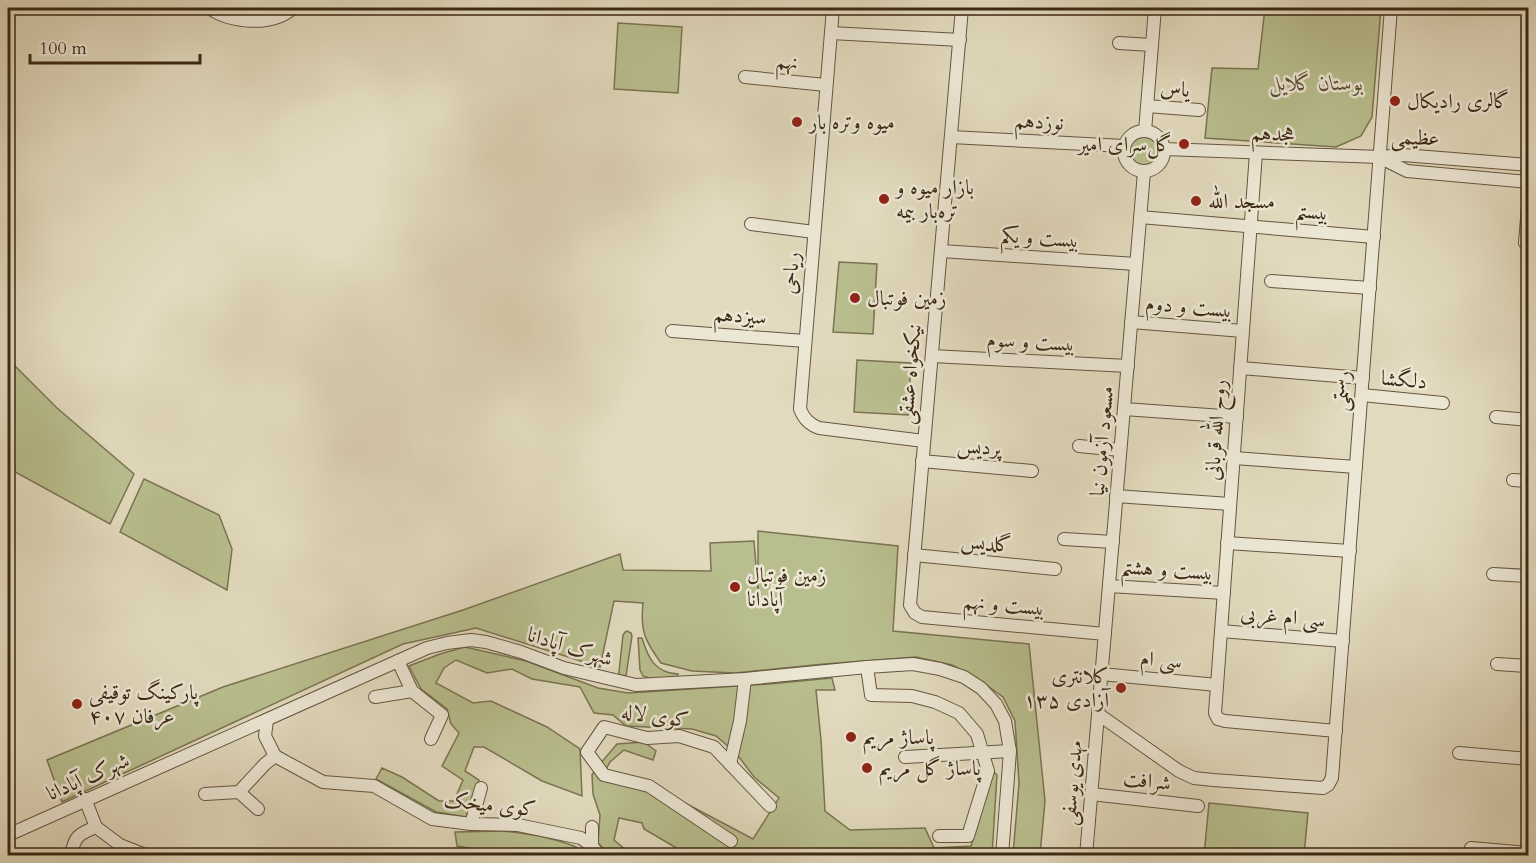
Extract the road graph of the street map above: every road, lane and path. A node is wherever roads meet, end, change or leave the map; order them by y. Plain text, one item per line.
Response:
1 (209, 8) edge
2 (293, 8) edge
3 (832, 8) edge
4 (962, 8) edge
5 (1155, 8) edge
6 (1238, 8) edge
7 (1248, 8) edge
8 (1391, 8) edge
9 (831, 33) junction
10 (960, 40) junction
11 (1119, 43) dead end
12 (1152, 45) junction
13 (745, 77) dead end
14 (826, 85) junction
15 (1148, 106) junction
16 (1199, 110) dead end
17 (1146, 131) junction
18 (951, 137) junction
19 (1124, 146) junction
20 (1164, 149) junction
21 (1256, 153) junction
22 (1380, 157) junction
23 (1528, 165) edge
24 (1144, 172) junction
25 (1528, 182) edge
26 (1528, 206) edge
27 (1140, 217) junction
28 (751, 224) dead end
29 (1251, 227) junction
30 (814, 231) junction
31 (1374, 237) junction
32 (1525, 243) dead end
33 (941, 251) junction
34 (1136, 264) junction
35 (1271, 281) dead end
36 (1370, 288) junction
37 (1131, 322) junction
38 (672, 331) dead end
39 (1243, 332) junction
40 (805, 341) junction
41 (932, 356) junction
42 (1128, 366) junction
43 (1240, 368) junction
44 (1363, 378) junction
45 (1362, 395) junction
46 (1443, 403) dead end
47 (1124, 409) junction
48 (1237, 417) junction
49 (1496, 417) dead end
50 (1528, 420) edge
51 (924, 441) junction
52 (1079, 446) dead end
53 (1120, 450) junction
54 (1234, 458) junction
55 (922, 461) junction
56 (1356, 467) junction
57 (1032, 471) dead end
58 (1513, 480) dead end
59 (1528, 481) edge
60 (1116, 496) junction
61 (1230, 504) junction
62 (1064, 539) dead end
63 (1113, 542) junction
64 (1227, 543) junction
65 (1350, 551) junction
66 (914, 555) junction
67 (1055, 569) dead end
68 (1493, 574) dead end
69 (1528, 576) edge
70 (1109, 586) junction
71 (1224, 593) junction
72 (910, 601) joint
73 (1221, 631) junction
74 (1105, 634) junction
75 (1343, 641) junction
76 (398, 661) junction
77 (1497, 664) dead end
78 (1528, 666) edge
79 (867, 667) junction
80 (1101, 674) junction
81 (745, 679) junction
82 (1217, 685) junction
83 (412, 691) junction
84 (375, 697) dead end
85 (1098, 714) junction
86 (267, 720) junction
87 (1336, 731) junction
88 (431, 739) dead end
89 (1010, 751) junction
90 (983, 752) junction
91 (1459, 753) dead end
92 (275, 756) junction
93 (905, 758) dead end
94 (1528, 759) edge
95 (730, 764) junction
96 (481, 788) dead end
97 (239, 792) junction
98 (205, 794) dead end
99 (1091, 794) junction
100 (85, 800) junction
101 (770, 806) dead end
102 (1198, 806) dead end
103 (258, 809) dead end
104 (471, 824) junction
105 (96, 827) junction
106 (592, 827) dead end
107 (8, 835) edge
108 (939, 836) dead end
109 (731, 841) dead end
110 (1470, 848) dead end
111 (117, 850) edge
112 (596, 851) edge
113 (1528, 853) edge
114 (71, 855) edge
115 (148, 855) edge
116 (1002, 855) edge
117 (1086, 855) edge

1 - 2 street
3 - 9 street, ریاحی
4 - 10 street, نیکخواه عشقی
5 - 12 street
6 - 7 street
8 - 22 street, رستمی
9 - 10 street
9 - 14 street, ریاحی
10 - 18 street, نیکخواه عشقی
11 - 12 street
12 - 15 street
13 - 14 street, نهم
14 - 30 street, ریاحی
15 - 16 street, یاس
15 - 17 street
17 - 19 street
17 - 20 street
18 - 19 street, نوزدهم
18 - 33 street, نیکخواه عشقی
19 - 24 street
20 - 21 street, هجدهم
20 - 24 street
21 - 22 street, هجدهم
21 - 29 street, روح الله قربانی
22 - 23 street, عظیمی
22 - 25 street, عظیمی
22 - 31 street, رستمی
24 - 27 street, مسعود آزمون نیا
26 - 32 street
27 - 29 street, بیستم
27 - 34 street, مسعود آزمون نیا
28 - 30 street
29 - 31 street, بیستم
29 - 39 street, روح الله قربانی
30 - 40 street, ریاحی
31 - 36 street, رستمی
33 - 34 street, بیست و یکم
33 - 41 street, نیکخواه عشقی
34 - 37 street, مسعود آزمون نیا
35 - 36 street
36 - 44 street, رستمی
37 - 39 street, بیست و دوم
37 - 42 street, مسعود آزمون نیا
38 - 40 street, سیزدهم
39 - 43 street, روح الله قربانی
40 - 51 street, ریاحی
41 - 42 street, بیست و سوم
41 - 51 street, نیکخواه عشقی
42 - 47 street, مسعود آزمون نیا
43 - 44 street
43 - 48 street, روح الله قربانی
44 - 45 street, رستمی
45 - 46 street, دلگشا
45 - 56 street, رستمی
47 - 48 street
47 - 53 street, مسعود آزمون نیا
48 - 54 street, روح الله قربانی
49 - 50 street
51 - 55 street, نیکخواه عشقی
52 - 53 street
53 - 60 street, مسعود آزمون نیا
54 - 56 street
54 - 61 street, روح الله قربانی
55 - 57 street, پردیس
55 - 66 street, نیکخواه عشقی
56 - 65 street, رستمی
58 - 59 street
60 - 61 street
60 - 63 street, مسعود آزمون نیا
61 - 64 street, روح الله قربانی
62 - 63 street
63 - 70 street, مسعود آزمون نیا
64 - 65 street
64 - 71 street, روح الله قربانی
65 - 75 street, رستمی
66 - 67 street, گلدیس
66 - 72 street, نیکخواه عشقی
68 - 69 street
70 - 71 street, بیست و هشتم
70 - 74 street, مسعود آزمون نیا
71 - 73 street, روح الله قربانی
72 - 74 street, بیست و نهم
73 - 75 street, سی ام غربی
73 - 82 street, روح الله قربانی
74 - 80 street, مسعود آزمون نیا
75 - 87 street, رستمی
76 - 81 street, شهرک آپادانا
76 - 83 street
76 - 86 street, شهرک آپادانا
77 - 78 street
79 - 81 street, شهرک آپادانا
79 - 89 street, شهرک آپادانا
79 - 90 street
80 - 82 street, سی ام
80 - 85 street, مسعود آزمون نیا
81 - 95 street
82 - 87 street, روح الله قربانی
83 - 84 street
83 - 88 street
85 - 87 street, رستمی
85 - 99 street, مهدی یوسفی
86 - 92 street
86 - 100 street, شهرک آپادانا
89 - 90 street
89 - 116 street, شهرک آپادانا
90 - 93 street
90 - 108 street
91 - 94 street
92 - 97 street
92 - 104 street, کوی میخک
95 - 101 street, کوی لاله
95 - 109 street, کوی لاله
96 - 104 street
97 - 98 street
97 - 103 street
99 - 102 street, شرافت
99 - 117 street, مهدی یوسفی
100 - 105 street
100 - 107 street, شهرک آپادانا
104 - 112 street, کوی میخک
105 - 111 street
105 - 114 street
106 - 112 street
110 - 113 street
111 - 115 street

